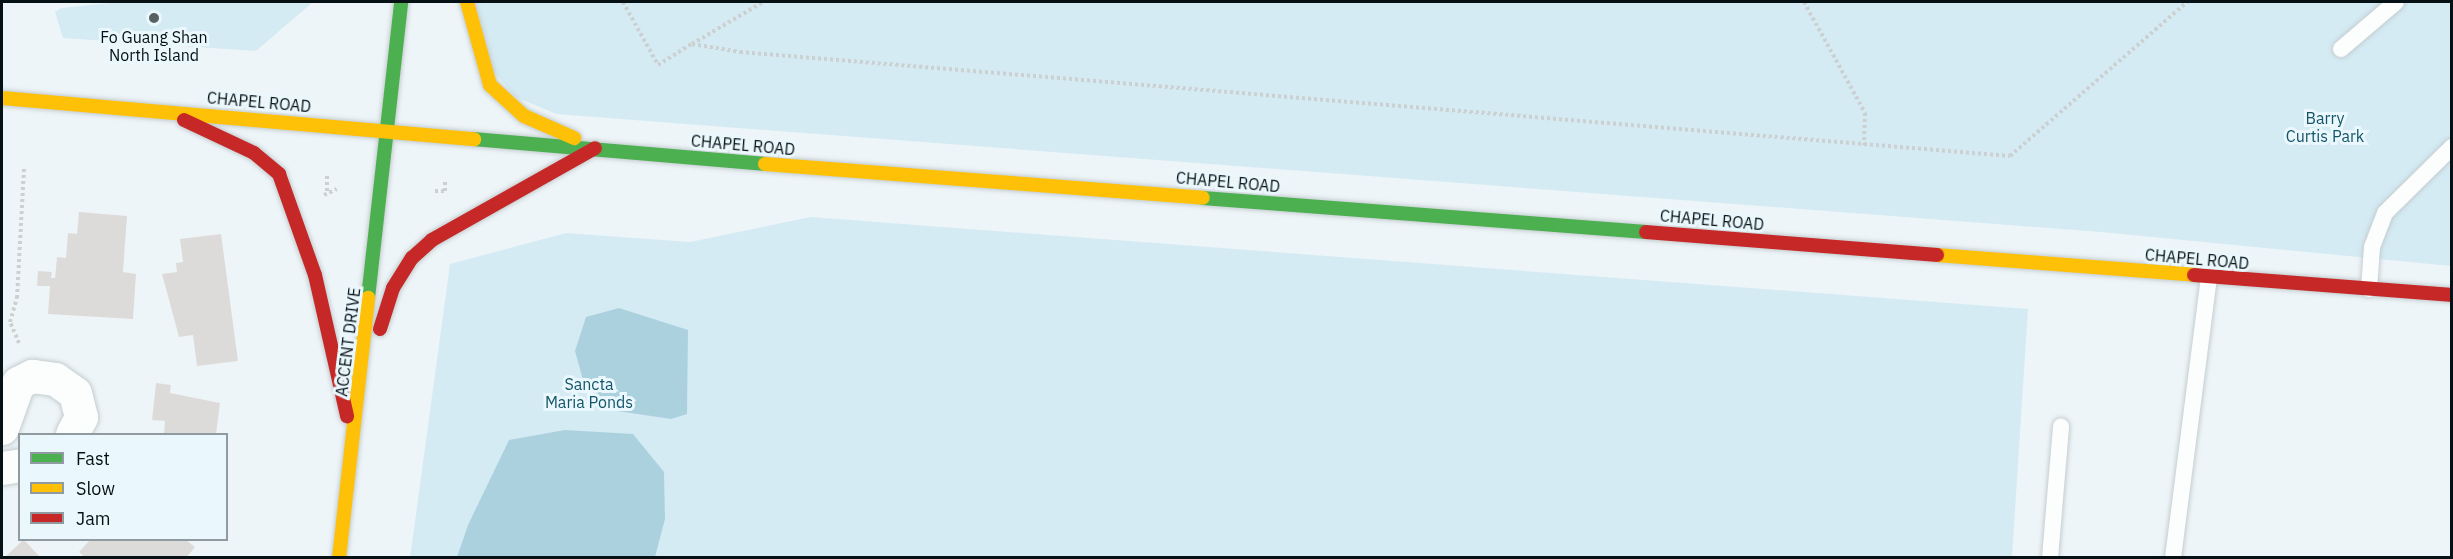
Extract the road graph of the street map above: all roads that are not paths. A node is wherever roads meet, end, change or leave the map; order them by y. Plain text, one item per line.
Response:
1 (401, 2) edge
2 (466, 2) edge
3 (2396, 2) edge
4 (2341, 50) dead end
5 (2, 98) edge
6 (161, 109) junction
7 (390, 130) junction
8 (2451, 147) edge
9 (595, 148) junction
10 (2209, 277) junction
11 (2369, 290) junction
12 (2451, 295) edge
13 (2061, 426) dead end
14 (2, 428) edge
15 (73, 433) edge
16 (352, 443) junction
17 (18, 465) edge
18 (2, 468) edge
19 (339, 558) edge
20 (2050, 558) edge
21 (2173, 558) edge

1 - 7 main road, ACCENT DRIVE
2 - 9 main road
3 - 4 lane
5 - 6 main road, CHAPEL ROAD
6 - 7 main road, CHAPEL ROAD
6 - 16 main road
7 - 9 main road, CHAPEL ROAD
7 - 16 main road, ACCENT DRIVE
8 - 11 lane
9 - 10 main road, CHAPEL ROAD
9 - 16 main road
10 - 11 main road, CHAPEL ROAD
10 - 21 lane
11 - 12 main road, CHAPEL ROAD
13 - 20 lane
14 - 15 street
16 - 19 main road, ACCENT DRIVE
17 - 18 street

